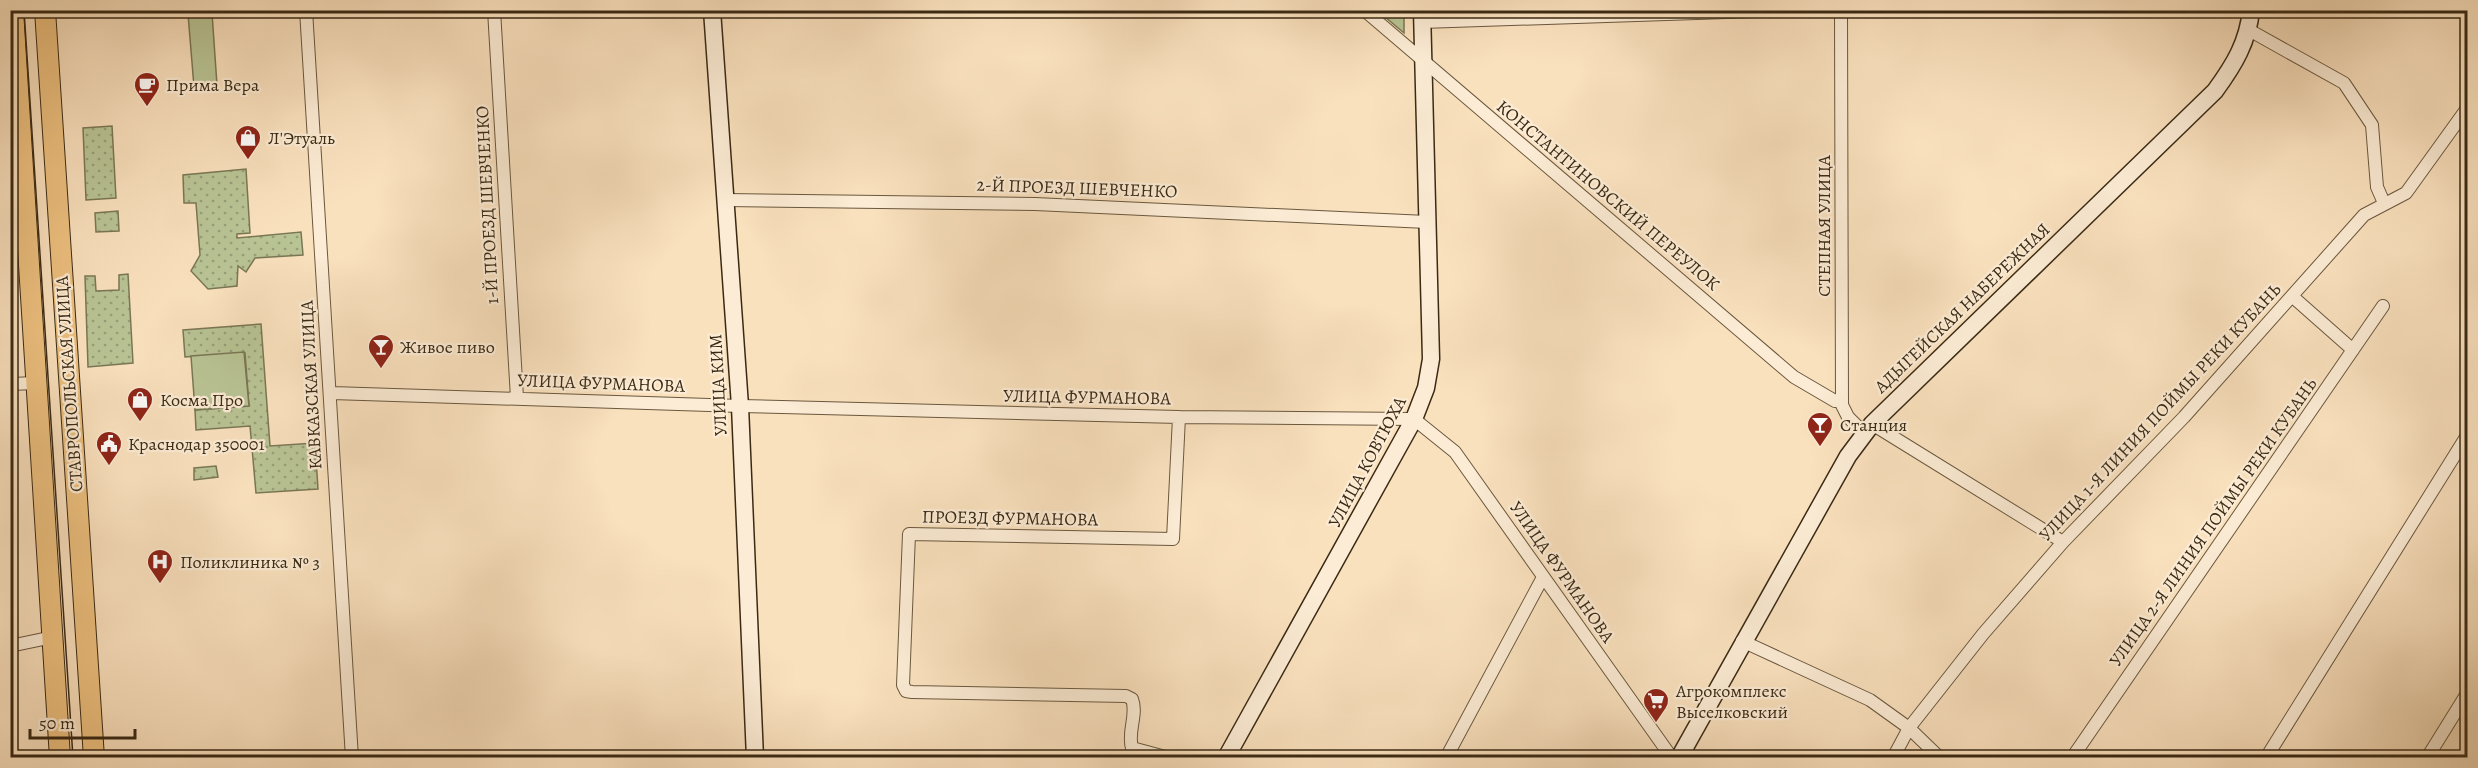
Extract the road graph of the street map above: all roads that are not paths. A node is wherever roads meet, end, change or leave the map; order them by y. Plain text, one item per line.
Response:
1 (13, 10) edge
2 (45, 10) edge
3 (306, 10) edge
4 (494, 10) edge
5 (712, 10) edge
6 (1364, 10) edge
7 (1789, 10) edge
8 (1841, 10) edge
9 (2251, 10) edge
10 (1422, 16) edge
11 (2249, 30) junction
12 (1423, 62) junction
13 (2468, 107) edge
14 (725, 200) junction
15 (2384, 203) junction
16 (1427, 222) junction
17 (2293, 297) junction
18 (2383, 306) dead end
19 (2353, 350) junction
20 (37, 383) junction
21 (10, 384) edge
22 (332, 393) junction
23 (517, 398) junction
24 (1835, 401) dead end
25 (740, 406) junction
26 (1179, 417) junction
27 (1414, 419) junction
28 (1868, 428) junction
29 (2468, 434) edge
30 (2063, 542) junction
31 (1543, 577) junction
32 (53, 637) junction
33 (1742, 641) junction
34 (10, 646) edge
35 (2468, 692) edge
36 (1910, 728) junction
37 (60, 758) edge
38 (94, 758) edge
39 (352, 758) edge
40 (754, 758) edge
41 (1169, 758) edge
42 (1226, 758) edge
43 (1446, 758) edge
44 (1672, 758) edge
45 (1679, 758) edge
46 (1893, 758) edge
47 (1940, 758) edge
48 (2072, 758) edge
49 (2266, 758) edge
50 (2427, 758) edge

1 - 20 main road, СТАВРОПОЛЬСКАЯ УЛИЦА
2 - 38 main road, СТАВРОПОЛЬСКАЯ УЛИЦА
3 - 22 street, КАВКАЗСКАЯ УЛИЦА
4 - 23 street, 1-Й ПРОЕЗД ШЕВЧЕНКО
5 - 14 street, УЛИЦА КИМ
6 - 12 street, КОНСТАНТИНОВСКИЙ ПЕРЕУЛОК
7 - 10 street
8 - 28 street, СТЕПНАЯ УЛИЦА
9 - 11 street, АДЫГЕЙСКАЯ НАБЕРЕЖНАЯ
10 - 12 street, УЛИЦА КОВТЮХА
11 - 15 street
11 - 28 street, АДЫГЕЙСКАЯ НАБЕРЕЖНАЯ
12 - 16 street, УЛИЦА КОВТЮХА
12 - 24 street, КОНСТАНТИНОВСКИЙ ПЕРЕУЛОК
13 - 15 street, УЛИЦА 1-Я ЛИНИЯ ПОЙМЫ РЕКИ КУБАНЬ
14 - 16 street, 2-Й ПРОЕЗД ШЕВЧЕНКО
14 - 25 street, УЛИЦА КИМ
15 - 17 street, УЛИЦА 1-Я ЛИНИЯ ПОЙМЫ РЕКИ КУБАНЬ
16 - 27 street, УЛИЦА КОВТЮХА
17 - 19 street
17 - 30 street, УЛИЦА 1-Я ЛИНИЯ ПОЙМЫ РЕКИ КУБАНЬ
18 - 19 street, УЛИЦА 2-Я ЛИНИЯ ПОЙМЫ РЕКИ КУБАНЬ
19 - 48 street, УЛИЦА 2-Я ЛИНИЯ ПОЙМЫ РЕКИ КУБАНЬ
20 - 21 street
20 - 32 main road, СТАВРОПОЛЬСКАЯ УЛИЦА
22 - 23 street, УЛИЦА ФУРМАНОВА
22 - 39 street, КАВКАЗСКАЯ УЛИЦА
23 - 25 street, УЛИЦА ФУРМАНОВА
25 - 26 street, УЛИЦА ФУРМАНОВА
25 - 40 street, УЛИЦА КИМ
26 - 27 street, УЛИЦА ФУРМАНОВА
26 - 41 street, ПРОЕЗД ФУРМАНОВА
27 - 31 street, УЛИЦА ФУРМАНОВА
27 - 42 street, УЛИЦА КОВТЮХА
28 - 30 street
28 - 33 street, АДЫГЕЙСКАЯ НАБЕРЕЖНАЯ
29 - 49 street
30 - 36 street, УЛИЦА 1-Я ЛИНИЯ ПОЙМЫ РЕКИ КУБАНЬ
31 - 43 street
31 - 44 street, УЛИЦА ФУРМАНОВА
32 - 34 street
32 - 37 main road, СТАВРОПОЛЬСКАЯ УЛИЦА
33 - 36 street
33 - 45 street, АДЫГЕЙСКАЯ НАБЕРЕЖНАЯ
35 - 50 street
36 - 46 street, УЛИЦА 1-Я ЛИНИЯ ПОЙМЫ РЕКИ КУБАНЬ
36 - 47 street

